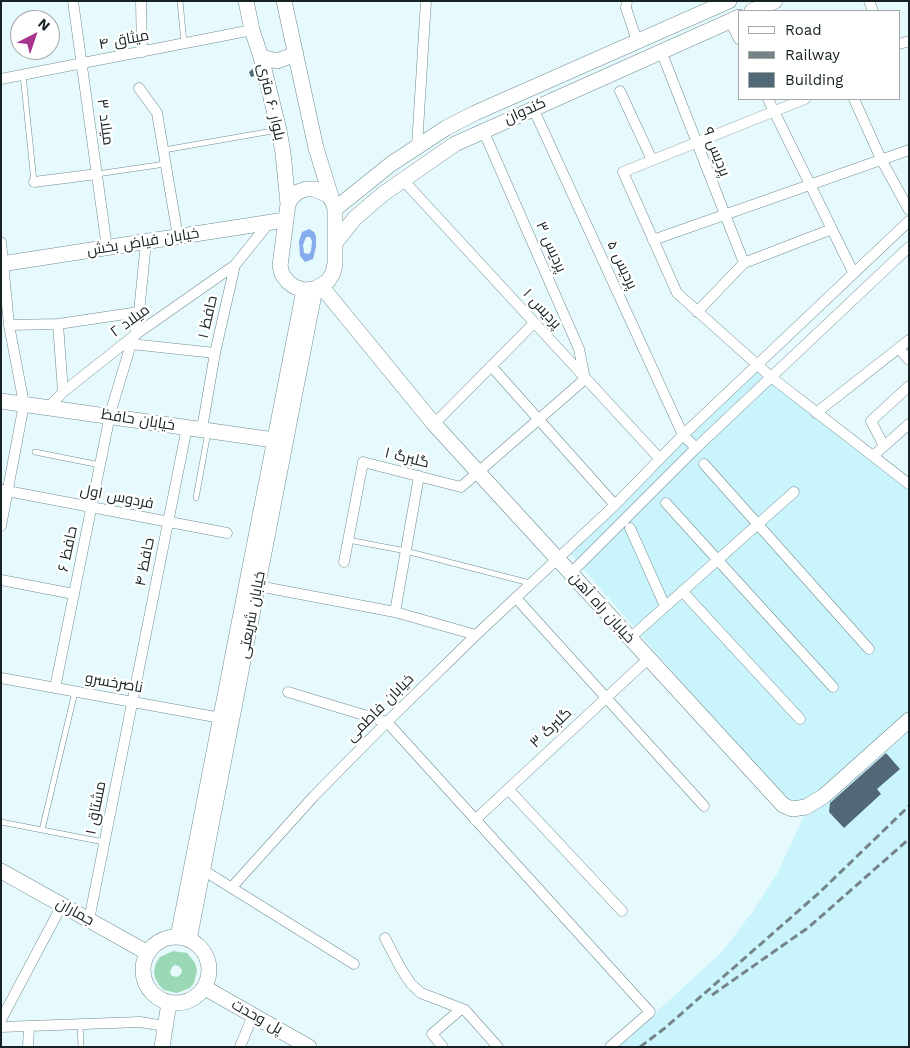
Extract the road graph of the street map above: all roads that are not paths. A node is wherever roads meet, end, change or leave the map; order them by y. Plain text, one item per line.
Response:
1 (73, 1) edge
2 (140, 1) edge
3 (180, 1) edge
4 (246, 1) edge
5 (284, 1) edge
6 (426, 1) edge
7 (626, 1) edge
8 (728, 1) edge
9 (775, 1) edge
10 (754, 10) edge
11 (736, 29) edge
12 (252, 30) junction
13 (653, 34) junction
14 (637, 41) junction
15 (184, 44) junction
16 (661, 51) junction
17 (142, 52) junction
18 (296, 54) junction
19 (261, 57) junction
20 (82, 63) junction
21 (23, 75) junction
22 (1, 79) edge
23 (139, 88) dead end
24 (620, 91) dead end
25 (768, 100) edge
26 (803, 100) edge
27 (854, 100) edge
28 (533, 108) junction
29 (774, 112) junction
30 (279, 130) junction
31 (483, 130) junction
32 (697, 142) junction
33 (417, 146) junction
34 (163, 150) junction
35 (909, 150) edge
36 (882, 159) junction
37 (652, 160) junction
38 (166, 164) junction
39 (97, 174) junction
40 (402, 180) junction
41 (34, 182) joint
42 (809, 185) junction
43 (288, 204) junction
44 (334, 205) junction
45 (909, 210) edge
46 (725, 214) junction
47 (285, 220) junction
48 (909, 221) edge
49 (269, 223) junction
50 (832, 229) junction
51 (178, 237) junction
52 (653, 240) junction
53 (1, 242) edge
54 (146, 242) junction
55 (335, 243) junction
56 (909, 247) edge
57 (107, 248) junction
58 (744, 263) junction
59 (3, 264) edge
60 (235, 265) junction
61 (853, 272) junction
62 (313, 288) junction
63 (140, 312) junction
64 (697, 312) junction
65 (534, 323) junction
66 (58, 324) junction
67 (5, 325) edge
68 (133, 339) junction
69 (909, 340) edge
70 (899, 348) junction
71 (215, 353) junction
72 (909, 360) edge
73 (491, 366) junction
74 (757, 366) junction
75 (771, 377) junction
76 (585, 379) junction
77 (909, 386) edge
78 (63, 392) junction
79 (1, 401) edge
80 (24, 404) junction
81 (48, 407) junction
82 (816, 412) junction
83 (111, 413) junction
84 (539, 419) junction
85 (434, 424) junction
86 (909, 424) edge
87 (199, 429) junction
88 (683, 435) junction
89 (274, 440) junction
90 (884, 446) junction
91 (696, 448) junction
92 (35, 452) dead end
93 (873, 456) junction
94 (660, 459) junction
95 (704, 464) dead end
96 (100, 465) junction
97 (478, 472) junction
98 (420, 476) junction
99 (909, 484) edge
100 (5, 490) edge
101 (794, 492) dead end
102 (196, 498) dead end
103 (666, 502) dead end
104 (615, 505) junction
105 (92, 507) junction
106 (168, 522) junction
107 (758, 524) junction
108 (1, 526) edge
109 (630, 528) dead end
110 (227, 533) dead end
111 (348, 540) junction
112 (406, 551) junction
113 (558, 560) junction
114 (717, 560) junction
115 (344, 562) dead end
116 (571, 573) junction
117 (1, 580) edge
118 (531, 584) junction
119 (258, 586) junction
120 (682, 591) junction
121 (74, 594) junction
122 (516, 598) junction
123 (665, 606) junction
124 (395, 612) junction
125 (476, 634) junction
126 (630, 638) junction
127 (869, 649) dead end
128 (648, 659) junction
129 (1, 678) edge
130 (833, 687) dead end
131 (55, 688) junction
132 (75, 691) junction
133 (288, 692) dead end
134 (606, 698) junction
135 (132, 702) junction
136 (220, 718) junction
137 (800, 719) dead end
138 (909, 720) edge
139 (386, 722) junction
140 (508, 789) junction
141 (704, 806) dead end
142 (475, 820) junction
143 (1, 822) edge
144 (42, 830) junction
145 (104, 842) junction
146 (203, 870) junction
147 (1, 871) edge
148 (232, 887) junction
149 (62, 906) junction
150 (622, 911) dead end
151 (89, 920) junction
152 (184, 938) junction
153 (386, 938) dead end
154 (148, 953) junction
155 (354, 964) dead end
156 (205, 988) junction
157 (169, 1003) junction
158 (461, 1009) junction
159 (253, 1015) junction
160 (1, 1020) edge
161 (80, 1024) junction
162 (165, 1026) junction
163 (1, 1027) edge
164 (29, 1027) junction
165 (28, 1047) edge
166 (81, 1047) edge
167 (162, 1047) edge
168 (240, 1047) edge
169 (309, 1047) edge
170 (443, 1047) edge
171 (498, 1047) edge
172 (610, 1047) edge

1 - 20 street, میلاد ۳
2 - 17 street
3 - 15 lane
4 - 12 street, بلوار ۶۰ متری
5 - 18 street
6 - 33 street
7 - 14 street
8 - 13 street, کندوان
9 - 10 street
11 - 16 street, کندوان
12 - 15 street, میثاق ۴
12 - 19 street, بلوار ۶۰ متری
13 - 14 street, کندوان
13 - 16 street
14 - 33 street, کندوان
15 - 17 street, میثاق ۴
16 - 28 street, کندوان
16 - 32 street, پردیس ۹
17 - 20 street, میثاق ۴
18 - 19 street
18 - 44 street
19 - 30 street, بلوار ۶۰ متری
20 - 21 street, میثاق ۴
20 - 39 street, میلاد ۳
21 - 22 street, میثاق ۴
21 - 41 lane
23 - 34 street
24 - 37 street
25 - 29 street
26 - 29 street
27 - 36 street
28 - 31 street, کندوان
28 - 88 street, پردیس ۵
29 - 32 street
29 - 42 street
30 - 34 lane
30 - 43 street, بلوار ۶۰ متری
31 - 40 street, کندوان
31 - 76 street, پردیس ۳
32 - 37 street
32 - 46 street, پردیس ۹
33 - 44 street, کندوان
34 - 38 street
35 - 36 street
36 - 42 street
36 - 45 street
37 - 52 street
38 - 39 lane
38 - 51 street
39 - 41 street
39 - 57 street, میلاد ۳
40 - 55 street, کندوان
40 - 65 street, پردیس ۱
42 - 46 street
42 - 50 street
43 - 44 street
43 - 47 street, بلوار ۶۰ متری
44 - 55 street
46 - 52 street
46 - 58 street, پردیس ۹
47 - 49 street, خیابان فیاض بخش
47 - 62 street, خیابان راه آهن
48 - 61 street, خیابان فاطمی
49 - 51 street, خیابان فیاض بخش
49 - 60 street, حافظ ۱
50 - 58 street
50 - 61 street
51 - 54 street, خیابان فیاض بخش
52 - 64 street
53 - 59 street
54 - 57 street, خیابان فیاض بخش
54 - 63 street, حافظ ۶
55 - 62 street
56 - 75 street
57 - 59 street, خیابان فیاض بخش
58 - 64 street
59 - 67 street
60 - 68 street, میلاد ۲
60 - 71 street, حافظ ۱
61 - 74 street, خیابان فاطمی
62 - 85 street, خیابان راه آهن
62 - 89 street, خیابان شریعتی
62 - 119 street, خیابان شریعتی
63 - 66 street
63 - 68 street, حافظ ۶
64 - 74 street
65 - 73 street
65 - 76 street, پردیس ۱
66 - 67 street
66 - 78 street
67 - 80 street
68 - 71 street
68 - 78 street, میلاد ۲
68 - 83 street, حافظ ۶
69 - 70 street
70 - 72 street
70 - 82 street
71 - 87 street, حافظ ۱
73 - 84 street
73 - 85 street
74 - 75 street
74 - 88 street, خیابان فاطمی
75 - 82 street
75 - 91 street
76 - 84 street
76 - 94 street, پردیس ۱
77 - 90 street
78 - 81 street, میلاد ۲
79 - 80 street, خیابان حافظ
80 - 81 street, خیابان حافظ
80 - 100 street
81 - 83 street, خیابان حافظ
82 - 93 street
83 - 87 street, خیابان حافظ
83 - 96 street, حافظ ۶
84 - 97 street
84 - 104 street
85 - 97 street, خیابان راه آهن
86 - 90 street
87 - 89 street, خیابان حافظ
87 - 102 lane
87 - 106 street, حافظ ۴
88 - 91 street
88 - 94 street, خیابان فاطمی
89 - 136 street, خیابان شریعتی
90 - 93 street
91 - 116 street
92 - 96 lane
93 - 99 street
94 - 104 street, خیابان فاطمی
95 - 107 street
96 - 105 street, حافظ ۶
97 - 98 street, گلبرگ ۱
97 - 113 street, خیابان راه آهن
98 - 111 street, گلبرگ ۱
98 - 112 street
100 - 105 street, فردوس اول
100 - 108 street
101 - 107 street
103 - 114 street
104 - 113 street, خیابان فاطمی
105 - 106 street, فردوس اول
105 - 121 street, حافظ ۶
106 - 110 street, فردوس اول
106 - 135 street, حافظ ۴
107 - 114 street
107 - 127 street
109 - 123 street
111 - 112 lane
111 - 115 street, گلبرگ ۱
112 - 118 lane
112 - 124 street
113 - 116 street, خیابان راه آهن
113 - 118 street, خیابان فاطمی
114 - 120 street
114 - 130 street
116 - 126 street, خیابان راه آهن
117 - 121 street
118 - 122 street, خیابان فاطمی
119 - 124 street
119 - 146 street, خیابان شریعتی
120 - 123 street
120 - 137 street
121 - 131 street, حافظ ۶
122 - 125 street, خیابان فاطمی
122 - 134 street
123 - 126 street
124 - 125 street
125 - 139 street, خیابان فاطمی
126 - 128 street, خیابان راه آهن
128 - 134 street, گلبرگ ۳
128 - 138 street, خیابان راه آهن
129 - 131 street, ناصرخسرو
131 - 132 street, ناصرخسرو
132 - 135 street, ناصرخسرو
132 - 144 lane
133 - 139 street
134 - 140 street, گلبرگ ۳
134 - 141 street
135 - 136 street, ناصرخسرو
135 - 145 street, مشتاق ۱
136 - 152 street, خیابان شریعتی
139 - 142 street
139 - 148 street, خیابان فاطمی
140 - 142 street, گلبرگ ۳
140 - 150 street
142 - 172 street
143 - 144 lane
144 - 145 lane
145 - 151 street, مشتاق ۱
146 - 148 street
146 - 152 street, خیابان شریعتی
147 - 149 street, جماران
148 - 155 street
149 - 151 street, جماران
149 - 160 street
151 - 154 street, جماران
152 - 154 street
152 - 156 street
153 - 158 street
154 - 157 street
156 - 157 street
156 - 159 street, پل وحدت
157 - 162 street
158 - 170 street
158 - 171 street
159 - 168 street
159 - 169 street, پل وحدت
161 - 162 street
161 - 164 street
161 - 166 lane
162 - 167 street
163 - 164 street
164 - 165 street

